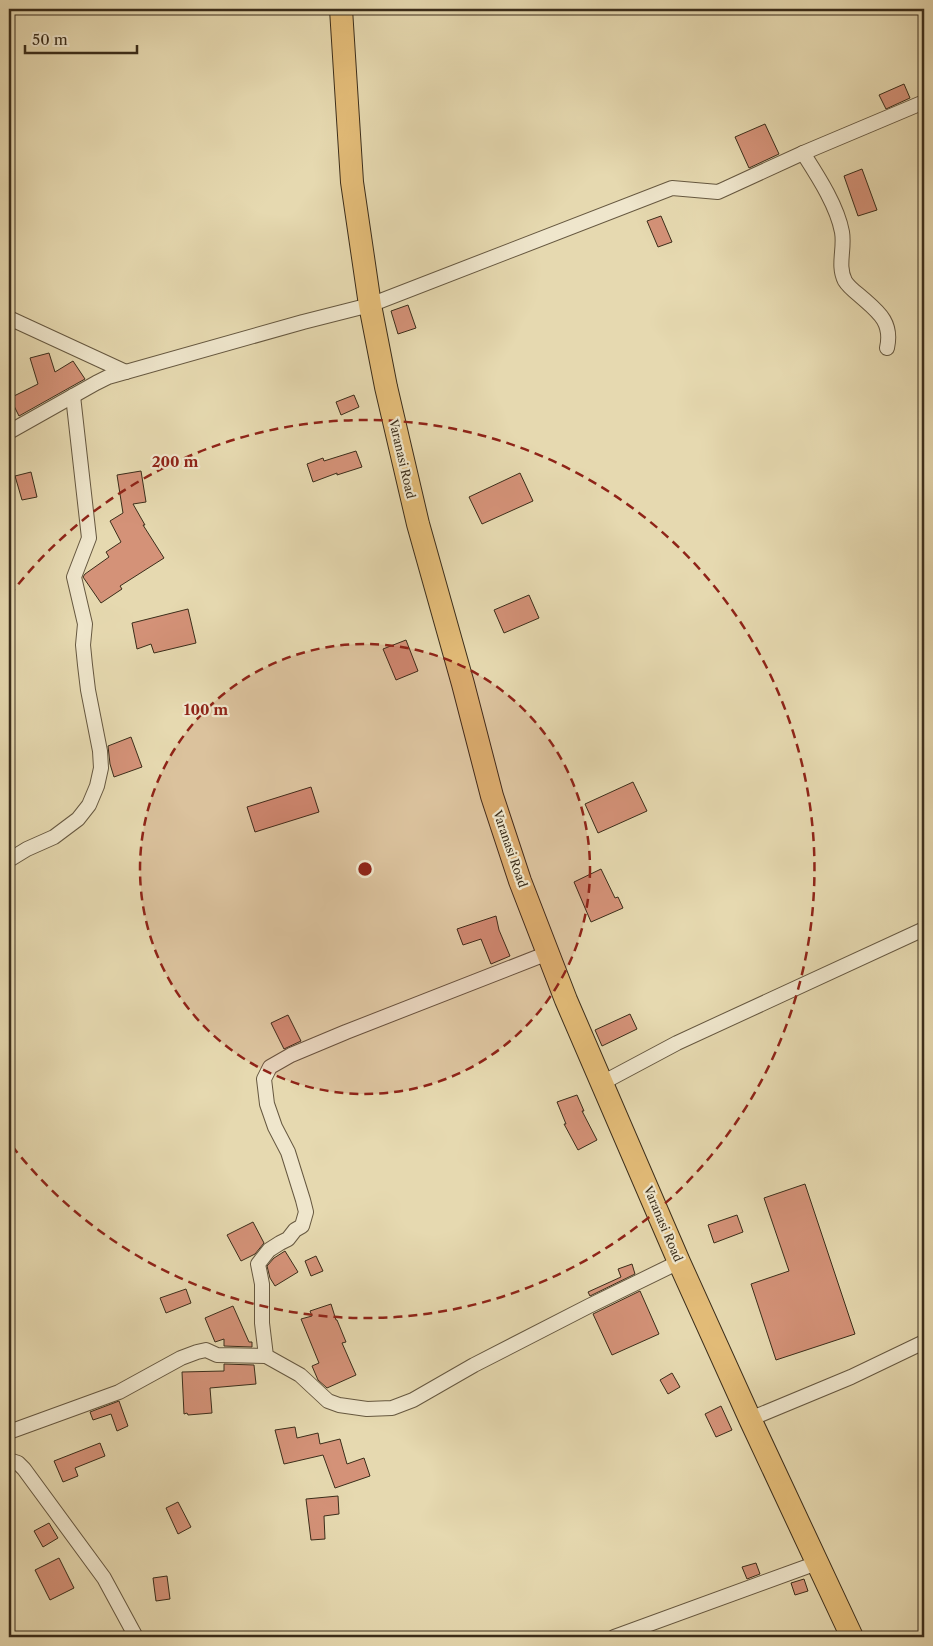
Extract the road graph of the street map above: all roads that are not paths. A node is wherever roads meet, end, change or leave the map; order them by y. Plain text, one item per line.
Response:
1 (342, 9) edge
2 (924, 102) edge
3 (803, 153) junction
4 (370, 305) junction
5 (9, 318) edge
6 (887, 348) dead end
7 (126, 372) junction
8 (73, 396) junction
9 (9, 432) edge
10 (9, 860) edge
11 (924, 929) edge
12 (548, 954) junction
13 (602, 1083) junction
14 (679, 1262) junction
15 (924, 1342) edge
16 (266, 1356) junction
17 (750, 1419) junction
18 (9, 1432) edge
19 (10, 1458) edge
20 (817, 1563) junction
21 (136, 1637) edge
22 (614, 1637) edge
23 (852, 1637) edge

1 - 4 highway, Varanasi Road
2 - 3 street
3 - 4 street
3 - 6 street
4 - 7 street
4 - 12 highway, Varanasi Road
5 - 7 street
7 - 8 street
8 - 9 street
8 - 10 street
11 - 13 street
12 - 13 highway, Varanasi Road
12 - 16 street
13 - 14 highway, Varanasi Road
14 - 16 street
14 - 17 highway, Varanasi Road
15 - 17 street
16 - 18 street
17 - 20 highway, Varanasi Road
19 - 21 street
20 - 22 street
20 - 23 highway, Varanasi Road

